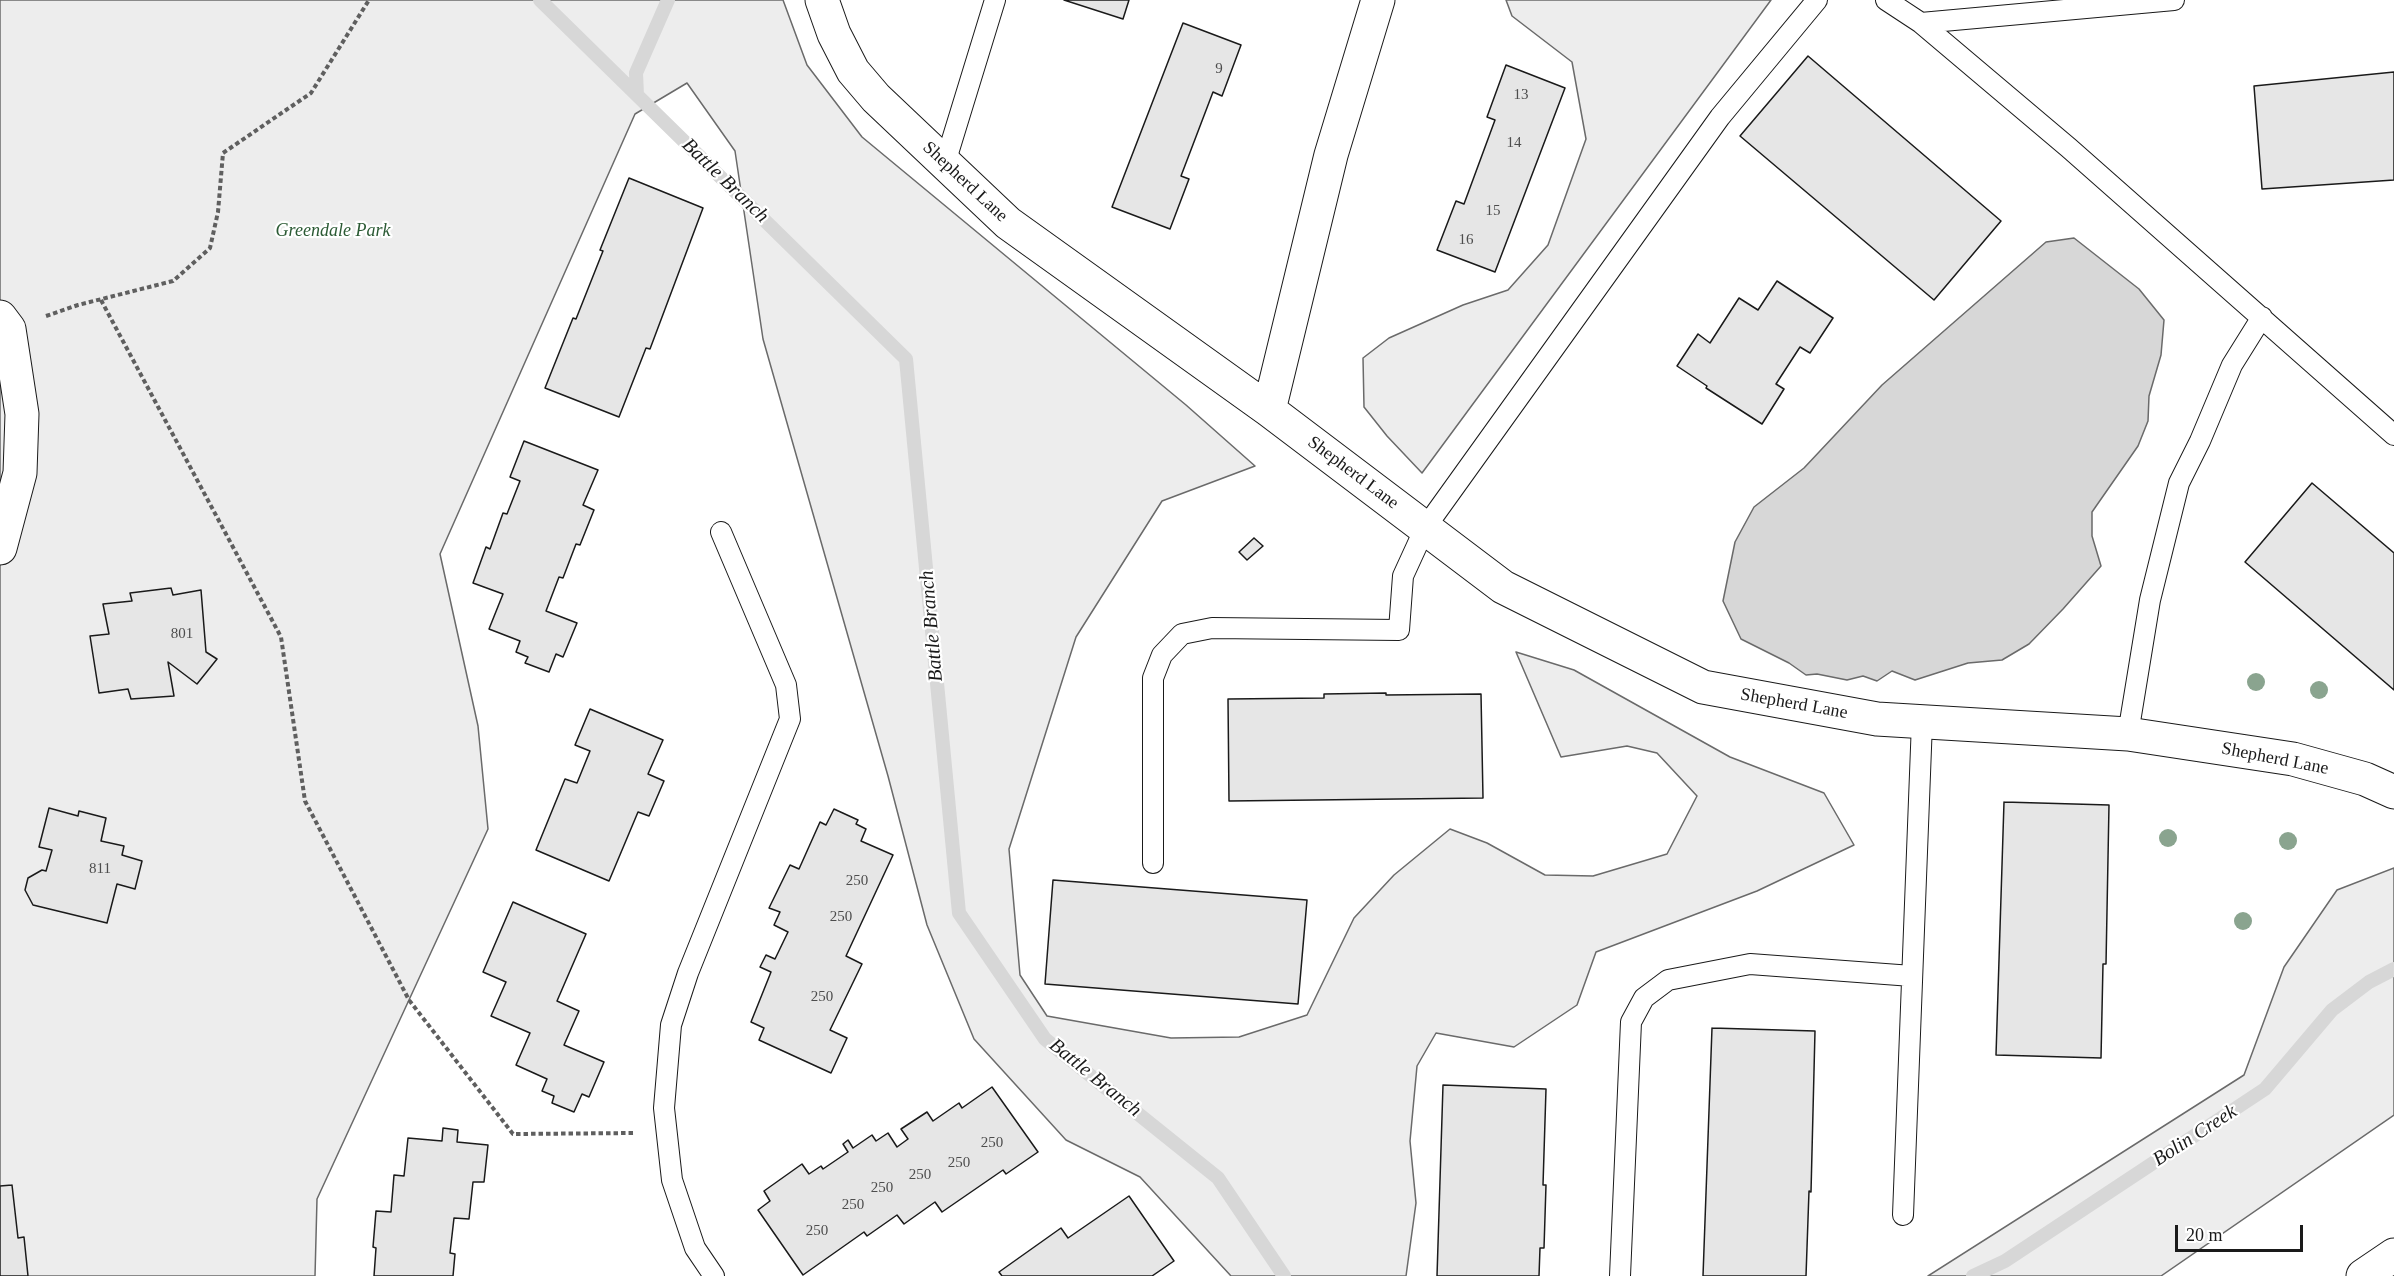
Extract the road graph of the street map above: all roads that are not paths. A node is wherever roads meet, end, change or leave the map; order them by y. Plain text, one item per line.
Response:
1 (822, 0) edge
2 (995, 0) edge
3 (1378, 0) edge
4 (1816, 0) edge
5 (1886, 0) edge
6 (2174, 0) edge
7 (1921, 23) junction
8 (945, 164) junction
9 (2262, 317) junction
10 (4, 323) edge
11 (1269, 410) junction
12 (2394, 435) edge
13 (1425, 528) junction
14 (721, 532) dead end
15 (0, 548) edge
16 (1922, 722) junction
17 (2128, 734) junction
18 (2394, 792) edge
19 (1153, 863) dead end
20 (1912, 976) junction
21 (1903, 1215) dead end
22 (2394, 1255) edge
23 (714, 1276) edge
24 (1620, 1276) edge
25 (2363, 1276) edge

1 - 8 street, Shepherd Lane
2 - 8 lane
3 - 11 street
4 - 13 lane
5 - 7 lane
6 - 7 lane
7 - 9 lane
8 - 11 street, Shepherd Lane
9 - 12 lane
9 - 17 lane
10 - 15 street
11 - 13 street, Shepherd Lane
13 - 16 street, Shepherd Lane
13 - 19 lane
14 - 23 lane
16 - 17 street, Shepherd Lane
16 - 20 lane
17 - 18 street, Shepherd Lane
20 - 21 lane
20 - 24 lane
22 - 25 street

